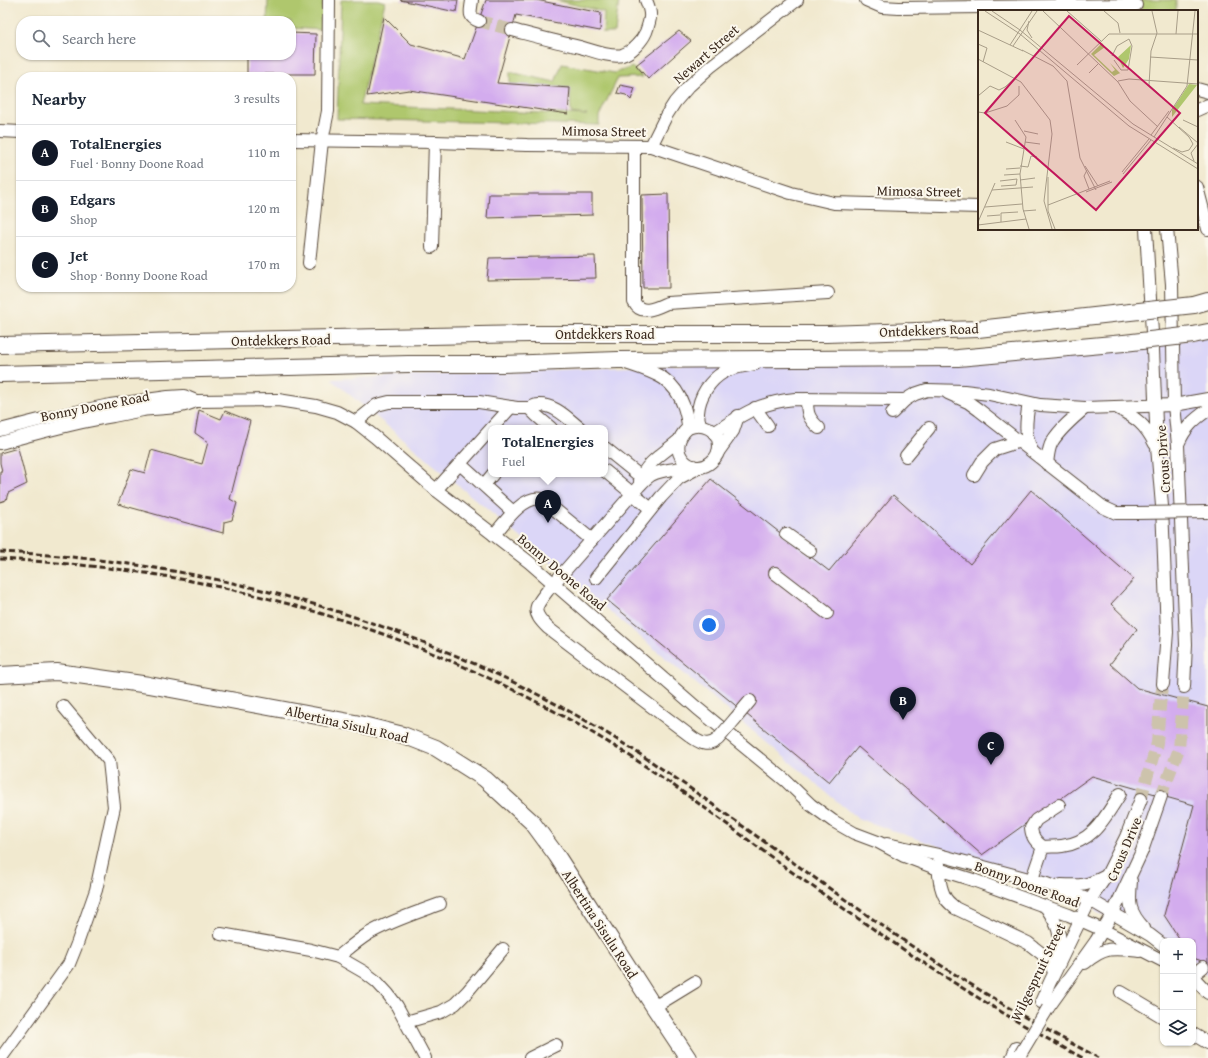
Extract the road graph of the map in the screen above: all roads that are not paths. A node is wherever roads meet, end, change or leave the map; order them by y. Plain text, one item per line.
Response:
1 (329, 0) edge
2 (472, 0) edge
3 (646, 0) edge
4 (797, 0) edge
5 (866, 0) edge
6 (1132, 5) edge
7 (479, 21) dead end
8 (512, 30) tunnel mouth
9 (1198, 89) edge
10 (1208, 93) edge
11 (1198, 94) edge
12 (1208, 105) edge
13 (1198, 110) edge
14 (0, 131) edge
15 (16, 132) edge
16 (296, 140) edge
17 (322, 141) junction
18 (435, 142) junction
19 (634, 146) junction
20 (651, 146) junction
21 (1198, 191) edge
22 (978, 207) edge
23 (1208, 229) edge
24 (1146, 230) edge
25 (1167, 230) edge
26 (432, 247) dead end
27 (309, 263) dead end
28 (828, 293) dead end
29 (1201, 303) edge
30 (1200, 333) edge
31 (0, 345) edge
32 (788, 358) junction
33 (618, 360) junction
34 (0, 374) edge
35 (941, 390) junction
36 (807, 399) junction
37 (1208, 399) edge
38 (904, 400) junction
39 (196, 401) junction
40 (1029, 403) junction
41 (1174, 405) junction
42 (1156, 406) junction
43 (511, 407) junction
44 (1116, 407) junction
45 (529, 408) junction
46 (755, 408) junction
47 (1085, 408) junction
48 (1208, 410) edge
49 (892, 413) dead end
50 (738, 416) junction
51 (356, 422) junction
52 (495, 425) edge
53 (548, 425) edge
54 (576, 425) edge
55 (768, 426) dead end
56 (694, 427) junction
57 (819, 428) dead end
58 (929, 428) dead end
59 (0, 430) edge
60 (714, 432) junction
61 (488, 433) edge
62 (678, 441) junction
63 (1020, 442) junction
64 (0, 443) edge
65 (1178, 445) junction
66 (1157, 447) junction
67 (608, 451) edge
68 (1032, 451) junction
69 (718, 452) junction
70 (906, 456) dead end
71 (460, 464) junction
72 (1047, 464) junction
73 (697, 467) junction
74 (608, 471) edge
75 (974, 475) dead end
76 (491, 477) edge
77 (484, 485) junction
78 (637, 485) junction
79 (436, 490) junction
80 (651, 509) junction
81 (513, 512) junction
82 (1208, 512) edge
83 (786, 534) dead end
84 (494, 535) junction
85 (592, 540) junction
86 (810, 551) dead end
87 (775, 573) dead end
88 (596, 578) dead end
89 (553, 584) junction
90 (827, 613) dead end
91 (0, 675) edge
92 (1163, 684) tunnel mouth
93 (1184, 687) tunnel mouth
94 (750, 701) dead end
95 (64, 706) dead end
96 (1120, 794) dead end
97 (1161, 796) tunnel mouth
98 (1141, 799) tunnel mouth
99 (1059, 805) dead end
100 (878, 842) junction
101 (1043, 847) junction
102 (939, 855) junction
103 (938, 869) junction
104 (1132, 871) junction
105 (1017, 875) junction
106 (1108, 875) junction
107 (1032, 879) junction
108 (1047, 884) junction
109 (1009, 893) junction
110 (1090, 900) junction
111 (440, 904) dead end
112 (1046, 907) junction
113 (1113, 912) junction
114 (1080, 920) junction
115 (1103, 930) junction
116 (221, 934) dead end
117 (1150, 935) junction
118 (1160, 943) edge
119 (503, 949) dead end
120 (1146, 952) junction
121 (338, 957) junction
122 (1160, 959) edge
123 (1203, 967) dead end
124 (1053, 970) junction
125 (1072, 974) junction
126 (1195, 974) edge
127 (1196, 979) edge
128 (695, 982) dead end
129 (1050, 982) junction
130 (1121, 992) dead end
131 (1208, 993) edge
132 (1045, 1005) junction
133 (654, 1007) junction
134 (1160, 1014) edge
135 (406, 1022) junction
136 (1196, 1036) edge
137 (1208, 1043) edge
138 (556, 1045) dead end
139 (1017, 1054) edge
140 (1, 1058) edge
141 (425, 1058) edge
142 (530, 1058) edge
143 (688, 1058) edge

1 - 17 street
2 - 7 street
3 - 8 street
4 - 20 street, Newart Street
5 - 6 street
9 - 10 street
10 - 11 street
12 - 13 street
14 - 15 street
16 - 17 street, Mimosa Street
17 - 18 street, Mimosa Street
17 - 27 street
18 - 19 street, Mimosa Street
18 - 26 street
19 - 20 street, Mimosa Street
19 - 28 street
20 - 22 street, Mimosa Street
21 - 23 street
24 - 42 street, Crous Drive
25 - 41 street, Crous Drive
29 - 31 main road, Ontdekkers Road, bridge
30 - 32 main road, Ontdekkers Road, bridge
32 - 33 main road, Ontdekkers Road
32 - 56 street
33 - 34 main road, Ontdekkers Road
33 - 56 street
35 - 38 street
35 - 40 street
35 - 63 street
36 - 38 street
36 - 46 street
36 - 57 street
37 - 41 street
38 - 49 street
39 - 51 street, Bonny Doone Road
39 - 59 street, Bonny Doone Road
39 - 64 street, Bonny Doone Road
40 - 47 street
40 - 68 street
41 - 42 street
41 - 65 street, Crous Drive
42 - 44 street
42 - 66 street, Crous Drive
43 - 45 street
43 - 51 street
43 - 52 street
44 - 47 street
44 - 66 street
45 - 53 street
45 - 54 street
46 - 50 street
46 - 55 street
47 - 72 street
48 - 65 street
50 - 60 street
50 - 69 street
51 - 79 street, Bonny Doone Road
56 - 60 street
56 - 62 street
58 - 70 street
60 - 69 street
61 - 71 street
62 - 73 street
62 - 78 street
63 - 68 street
63 - 75 street
65 - 93 street, Crous Drive
66 - 92 street, Crous Drive
67 - 78 street
68 - 72 street
69 - 73 street
71 - 77 street
71 - 79 street
72 - 82 street, bridge
73 - 78 street
73 - 80 street
74 - 78 street
76 - 77 street
77 - 81 street
78 - 80 street
78 - 85 street
79 - 84 street, Bonny Doone Road
80 - 88 street
81 - 84 street
81 - 85 street
83 - 86 street
84 - 89 street, Bonny Doone Road
85 - 89 street
87 - 90 street
89 - 94 street, bridge
89 - 100 street, Bonny Doone Road
91 - 133 main road, Albertina Sisulu Road
95 - 140 street
96 - 101 street
97 - 104 street, Crous Drive
98 - 106 street, Crous Drive
99 - 101 street
100 - 102 street, Bonny Doone Road
100 - 103 street, Bonny Doone Road
101 - 107 street
102 - 103 street
102 - 105 street, Bonny Doone Road
103 - 109 street, Bonny Doone Road
103 - 124 street
104 - 113 street, Crous Drive
104 - 117 street
105 - 107 street, Bonny Doone Road
105 - 109 street
106 - 108 street
106 - 110 street, Crous Drive
107 - 108 street, Bonny Doone Road
108 - 110 street, Bonny Doone Road
109 - 112 street, Bonny Doone Road
110 - 113 street, Bonny Doone Road
110 - 114 street, Wilgespruit Street
111 - 121 street
112 - 114 street, Bonny Doone Road
112 - 124 street
113 - 115 street, Wilgespruit Street
113 - 117 street, Bonny Doone Road
114 - 115 street, Bonny Doone Road
114 - 129 street, Wilgespruit Street
115 - 120 street, Bonny Doone Road
115 - 125 street, Wilgespruit Street
116 - 121 street
117 - 118 street, Bonny Doone Road
119 - 135 street
120 - 122 street, Bonny Doone Road
120 - 125 street
121 - 135 street
123 - 126 street
124 - 129 street
125 - 132 street, Wilgespruit Street
127 - 131 street
128 - 133 street
129 - 132 street, Wilgespruit Street
130 - 134 street
132 - 139 street, Wilgespruit Street
133 - 143 main road, Albertina Sisulu Road
135 - 141 street
136 - 137 street
138 - 142 street

